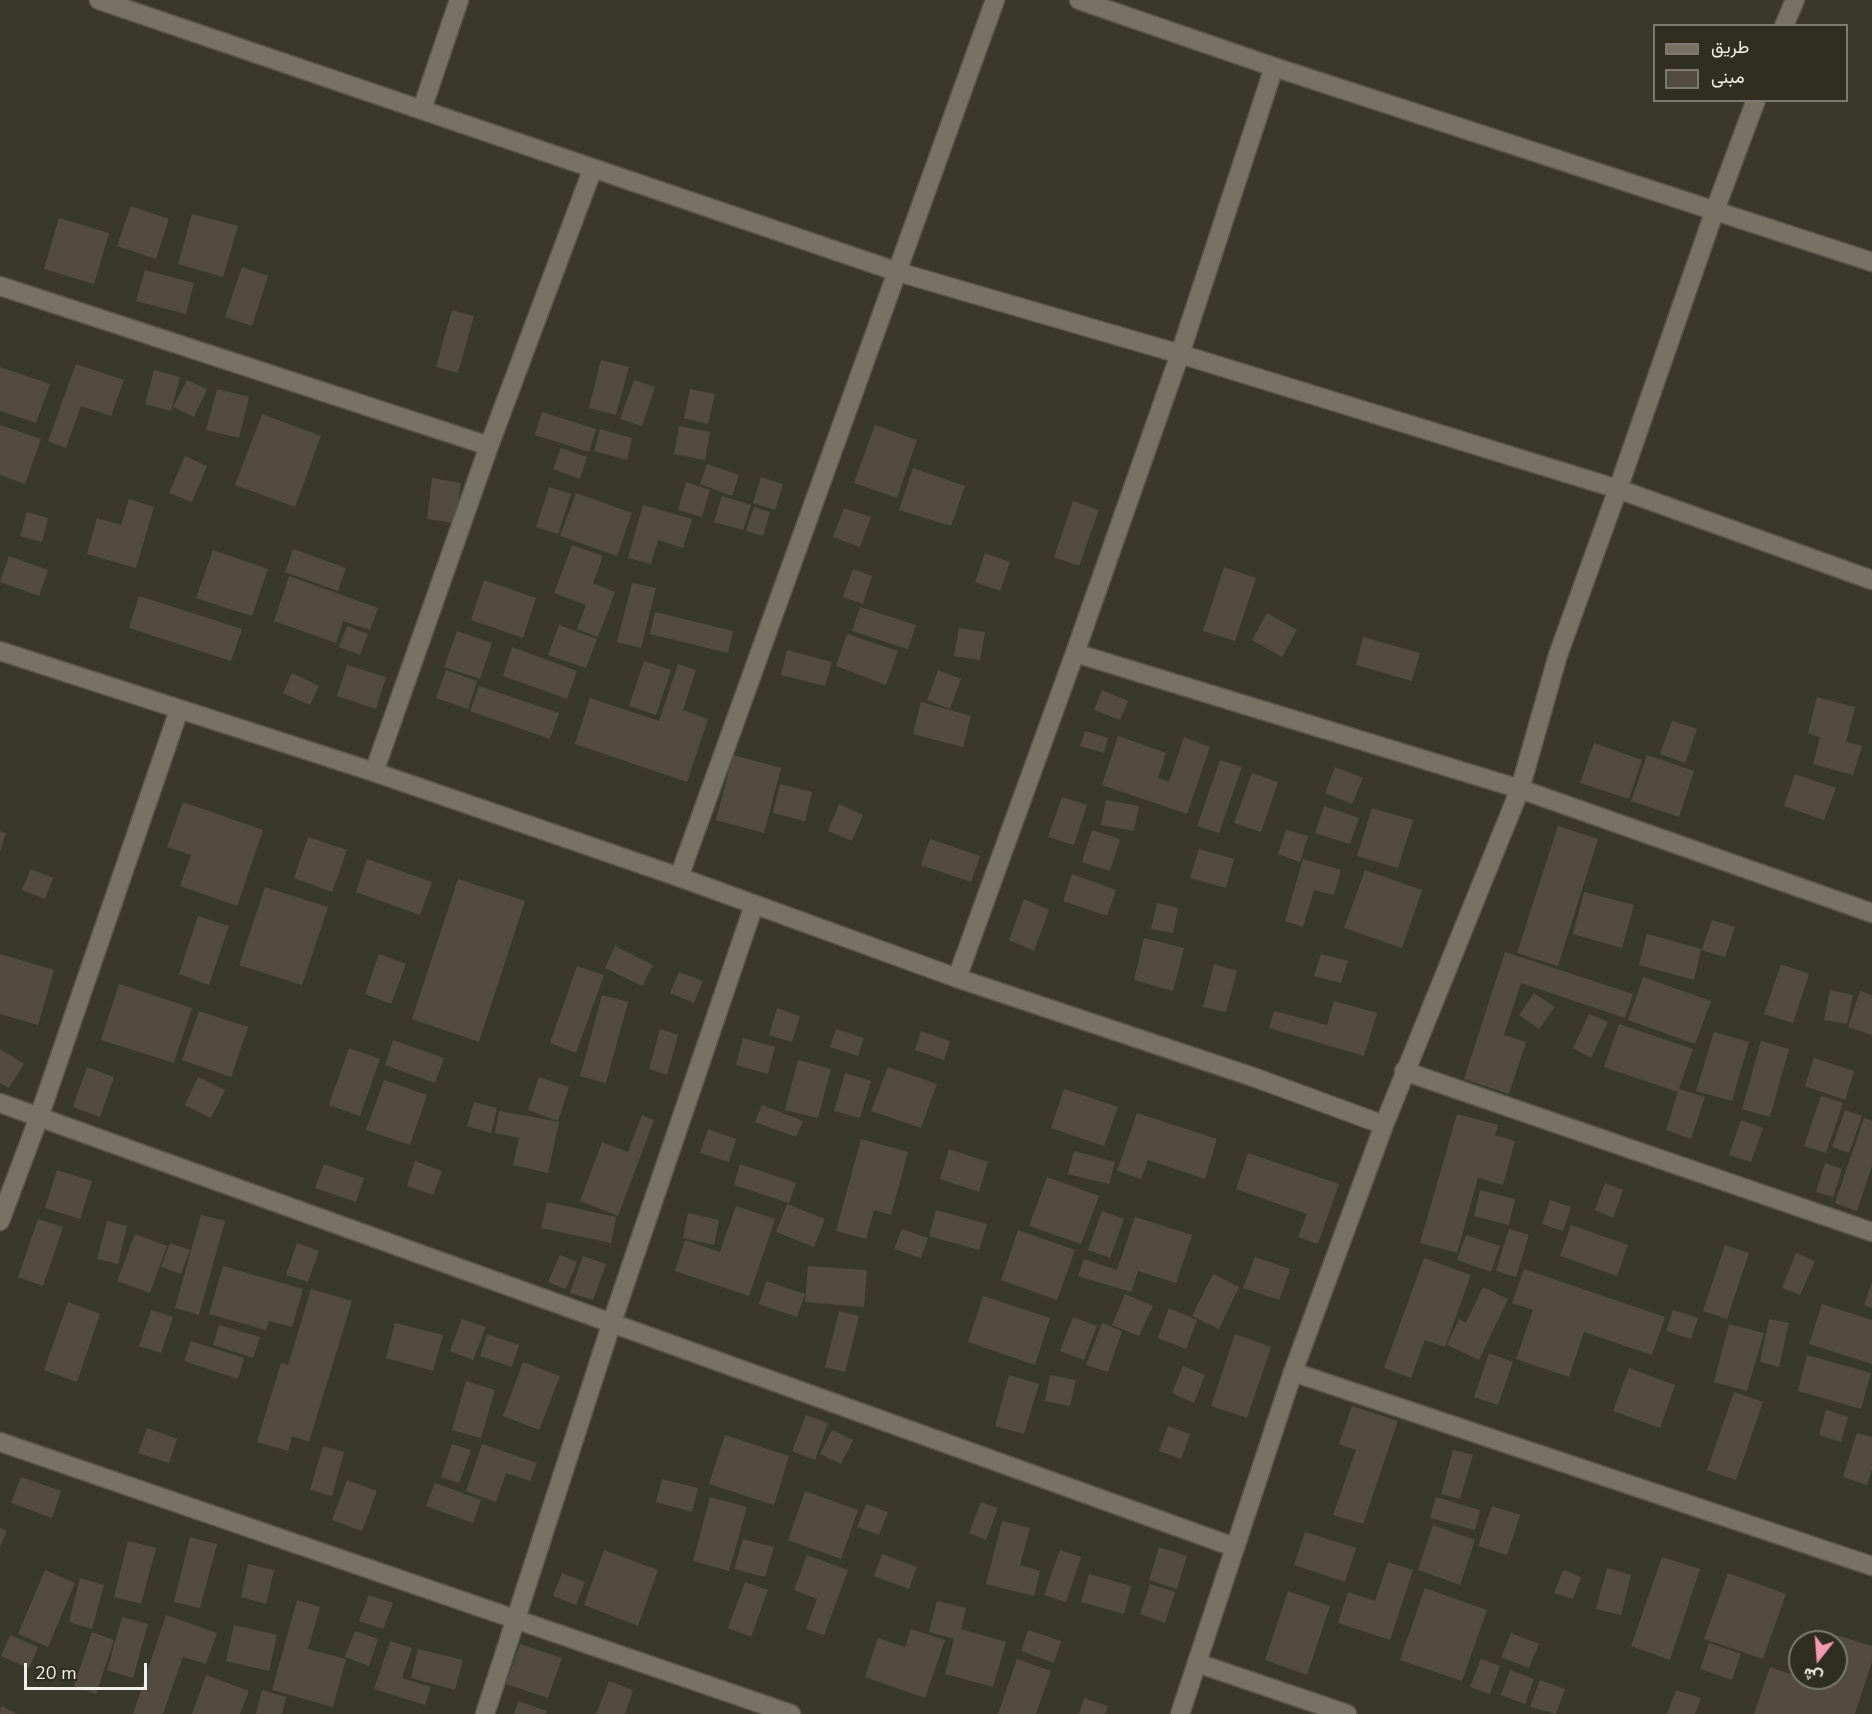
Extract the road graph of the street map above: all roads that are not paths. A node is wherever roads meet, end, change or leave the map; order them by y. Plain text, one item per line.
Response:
1 (99, 0) edge
2 (459, 0) edge
3 (994, 0) edge
4 (1079, 0) edge
5 (1795, 0) edge
6 (1785, 24) edge
7 (1274, 67) junction
8 (1755, 102) edge
9 (423, 109) junction
10 (593, 168) junction
11 (1715, 210) junction
12 (1872, 262) edge
13 (898, 272) junction
14 (0, 286) edge
15 (1180, 354) junction
16 (489, 446) junction
17 (1618, 489) junction
18 (1872, 580) edge
19 (0, 651) edge
20 (1075, 653) junction
21 (179, 710) junction
22 (374, 772) junction
23 (1520, 789) junction
24 (678, 877) junction
25 (753, 905) junction
26 (1872, 913) edge
27 (957, 978) junction
28 (1404, 1071) junction
29 (0, 1103) edge
30 (39, 1117) junction
31 (1384, 1125) junction
32 (0, 1221) edge
33 (1872, 1232) edge
34 (612, 1322) junction
35 (1293, 1372) junction
36 (0, 1442) edge
37 (1234, 1547) junction
38 (1872, 1566) edge
39 (517, 1620) junction
40 (1197, 1663) junction
41 (485, 1714) edge
42 (791, 1714) edge
43 (1180, 1714) edge
44 (1347, 1714) edge

1 - 9 street
2 - 9 street
3 - 13 street
4 - 7 street
5 - 6 street
7 - 11 street
7 - 15 street
8 - 11 street
9 - 10 street
10 - 13 street
10 - 16 street
11 - 12 street
11 - 17 street
13 - 15 street
13 - 24 street
14 - 16 street
15 - 17 street
15 - 20 street
16 - 22 street
17 - 18 street
17 - 23 street
19 - 21 street
20 - 23 street
20 - 27 street
21 - 22 street
21 - 30 street
22 - 24 street
23 - 26 street
23 - 28 street
24 - 25 street
25 - 27 street
25 - 34 street
27 - 31 street
28 - 31 street
28 - 33 street
29 - 30 street
30 - 32 street
30 - 34 street
31 - 35 street
34 - 37 street
34 - 39 street
35 - 37 street
35 - 38 street
36 - 39 street
37 - 40 street
39 - 41 street
39 - 42 street
40 - 43 street
40 - 44 street

